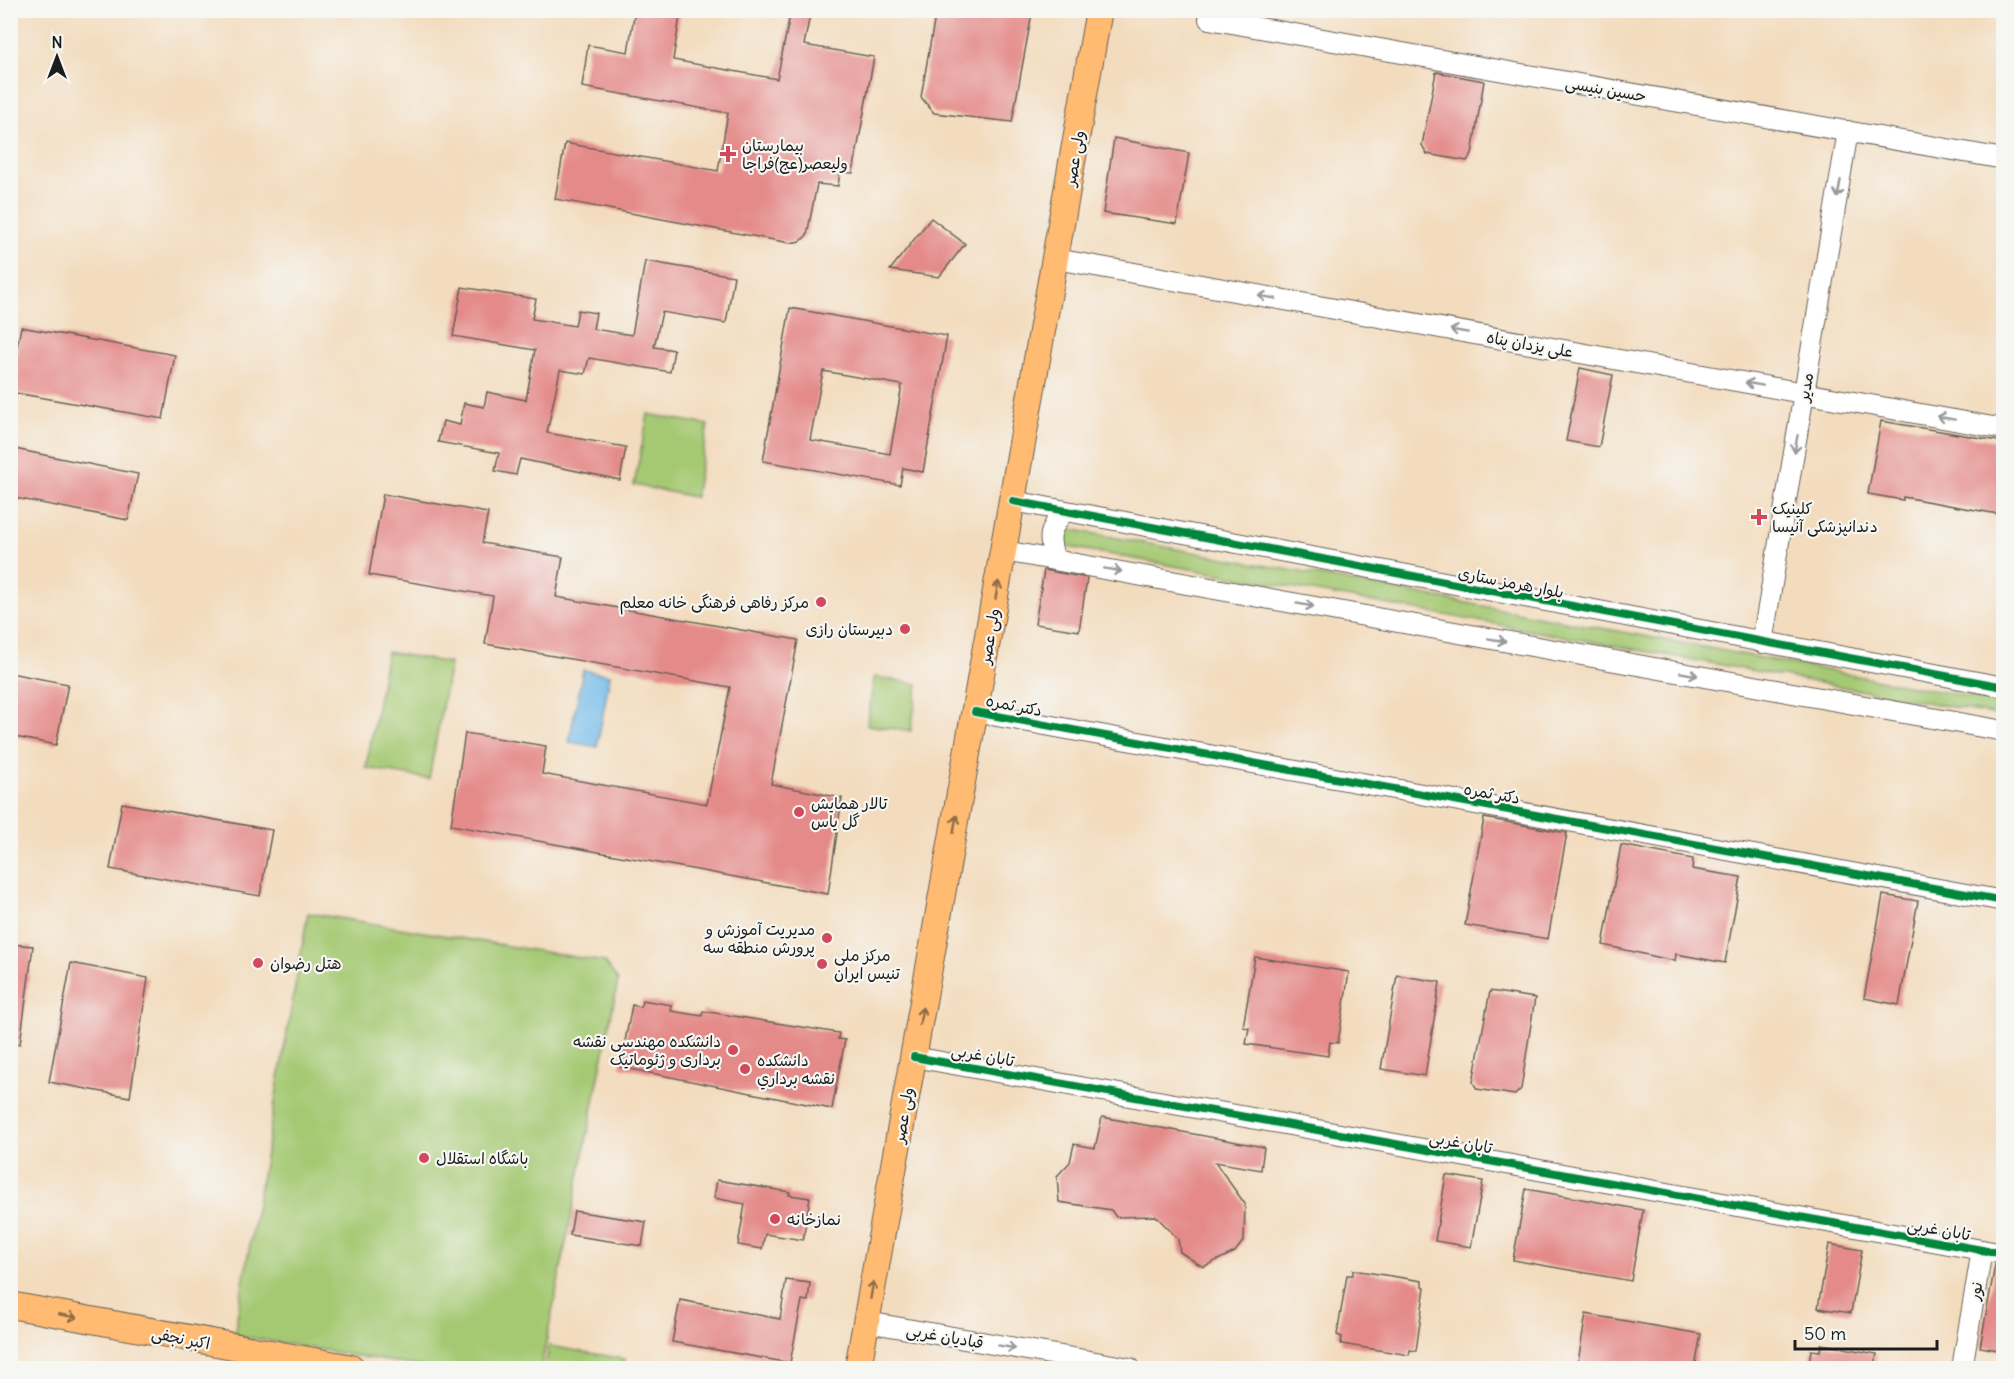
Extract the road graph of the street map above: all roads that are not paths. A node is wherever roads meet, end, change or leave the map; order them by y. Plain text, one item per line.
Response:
1 (1099, 10) edge
2 (1209, 19) dead end
3 (1848, 132) junction
4 (2004, 159) edge
5 (1056, 259) junction
6 (1804, 393) junction
7 (2004, 429) edge
8 (1013, 501) junction
9 (1065, 511) junction
10 (1004, 551) junction
11 (1055, 560) junction
12 (1762, 643) junction
13 (2004, 687) edge
14 (975, 712) junction
15 (2004, 731) edge
16 (2004, 901) edge
17 (914, 1057) junction
18 (1982, 1250) junction
19 (2004, 1254) edge
20 (10, 1305) edge
21 (867, 1322) junction
22 (352, 1368) edge
23 (858, 1368) edge
24 (1130, 1368) edge
25 (1962, 1368) edge

1 - 5 main road, ولی عصر
2 - 3 street, حسین بنیسی
3 - 4 street, حسین بنیسی
3 -> 6 street, مدیر
6 -> 5 street, علی یزدان پناه
5 - 8 main road, ولی عصر
7 -> 6 street, علی یزدان پناه
6 -> 12 street, مدیر
8 - 9 street, بلوار هرمز ستاری
8 - 10 main road, ولی عصر
9 - 11 street
9 - 12 street, بلوار هرمز ستاری
10 - 11 street
14 -> 10 main road, ولی عصر
11 -> 15 street
12 - 13 street, بلوار هرمز ستاری
14 - 16 street, دکتر ثمره
17 -> 14 main road, ولی عصر
17 - 18 street, تابان غربی
21 -> 17 main road, ولی عصر
18 - 19 street, تابان غربی
18 - 25 street, نور
20 -> 22 main road, اکبر نجفی
21 - 23 main road, ولی عصر
21 -> 24 street, قبادیان غربی

